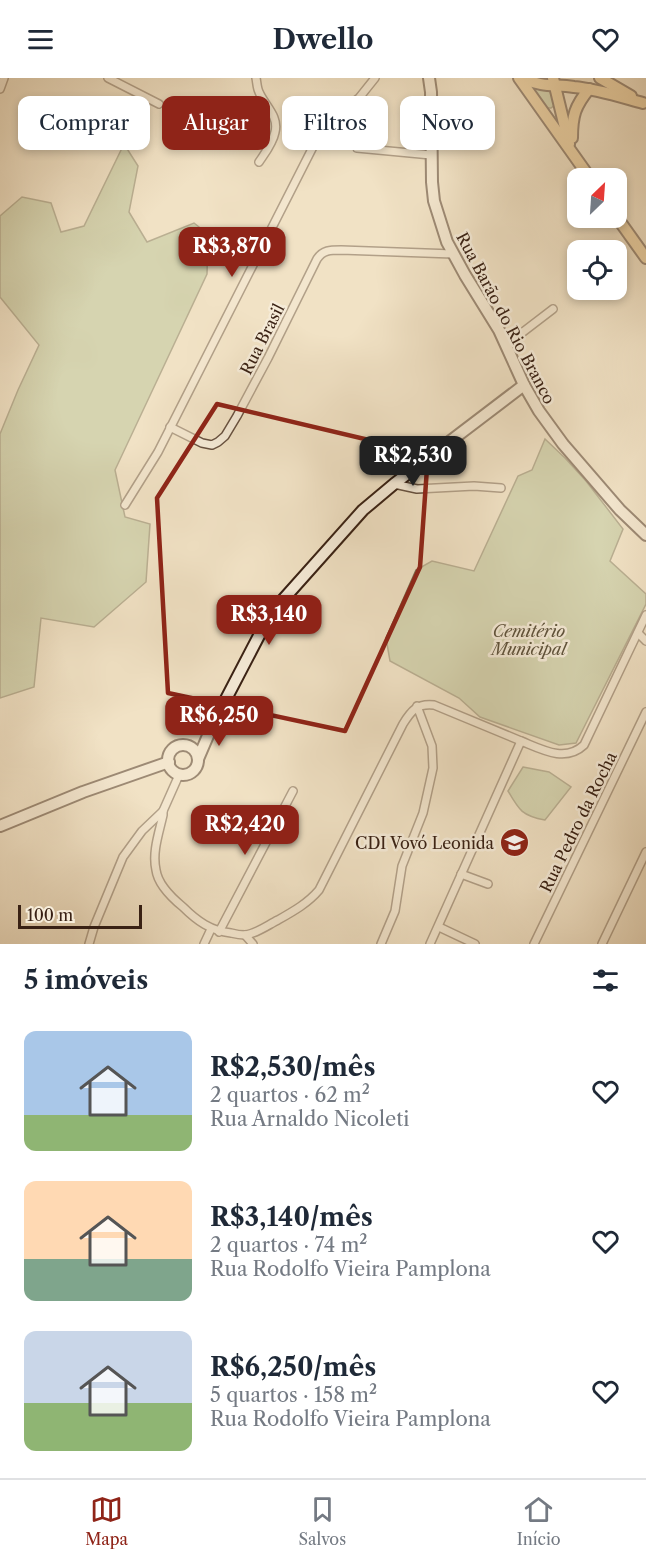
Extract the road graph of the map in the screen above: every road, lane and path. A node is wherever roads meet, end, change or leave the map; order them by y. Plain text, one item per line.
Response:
1 (4, 78) edge
2 (108, 78) edge
3 (256, 78) edge
4 (375, 78) edge
5 (429, 78) edge
6 (521, 78) edge
7 (600, 78) edge
8 (554, 82) edge
9 (0, 89) edge
10 (589, 89) junction
11 (159, 104) dead end
12 (645, 104) edge
13 (561, 110) junction
14 (545, 115) junction
15 (378, 150) edge
16 (572, 153) junction
17 (431, 155) junction
18 (259, 162) dead end
19 (583, 168) edge
20 (625, 228) edge
21 (453, 254) junction
22 (646, 258) edge
23 (553, 309) dead end
24 (507, 345) junction
25 (524, 385) junction
26 (170, 427) junction
27 (394, 484) junction
28 (501, 488) dead end
29 (125, 505) dead end
30 (646, 535) edge
31 (646, 615) edge
32 (638, 633) junction
33 (646, 641) edge
34 (417, 706) junction
35 (646, 712) edge
36 (213, 724) junction
37 (521, 741) junction
38 (188, 746) junction
39 (198, 759) junction
40 (169, 762) junction
41 (179, 774) junction
42 (293, 791) dead end
43 (163, 811) junction
44 (0, 826) edge
45 (646, 852) edge
46 (461, 874) junction
47 (488, 884) dead end
48 (439, 927) junction
49 (211, 929) junction
50 (219, 932) junction
51 (245, 935) junction
52 (89, 944) edge
53 (204, 944) edge
54 (253, 944) edge
55 (381, 944) edge
56 (430, 944) edge
57 (475, 944) edge
58 (534, 944) edge
59 (602, 944) edge

1 - 9 street
2 - 11 street
3 - 18 street
4 - 26 street
5 - 17 street, Rua Barão do Rio Branco
6 - 8 main road
6 - 14 main road
7 - 12 main road
8 - 10 main road
8 - 13 main road
10 - 12 main road
10 - 16 main road
13 - 14 main road
13 - 16 main road
14 - 16 main road
15 - 17 street
16 - 19 main road
17 - 21 street, Rua Barão do Rio Branco
20 - 22 main road
21 - 24 street, Rua Barão do Rio Branco
21 - 26 street, Rua Brasil
23 - 24 street
24 - 25 street, Rua Barão do Rio Branco
25 - 27 street
25 - 30 street, Rua Barão do Rio Branco
26 - 29 street
27 - 28 street
27 - 36 street
31 - 32 street
32 - 33 street
32 - 37 street
34 - 37 street
34 - 51 street
34 - 55 street
35 - 58 street, Rua Pedro da Rocha
36 - 38 street
36 - 39 street
37 - 46 street
38 - 39 street
38 - 40 street
39 - 41 street
40 - 41 street
40 - 44 street
41 - 43 street
42 - 50 street
43 - 49 street
43 - 52 street
45 - 59 street
46 - 47 street
46 - 48 street
48 - 56 street
48 - 57 street
49 - 50 street
49 - 53 street
50 - 51 street
51 - 54 street

